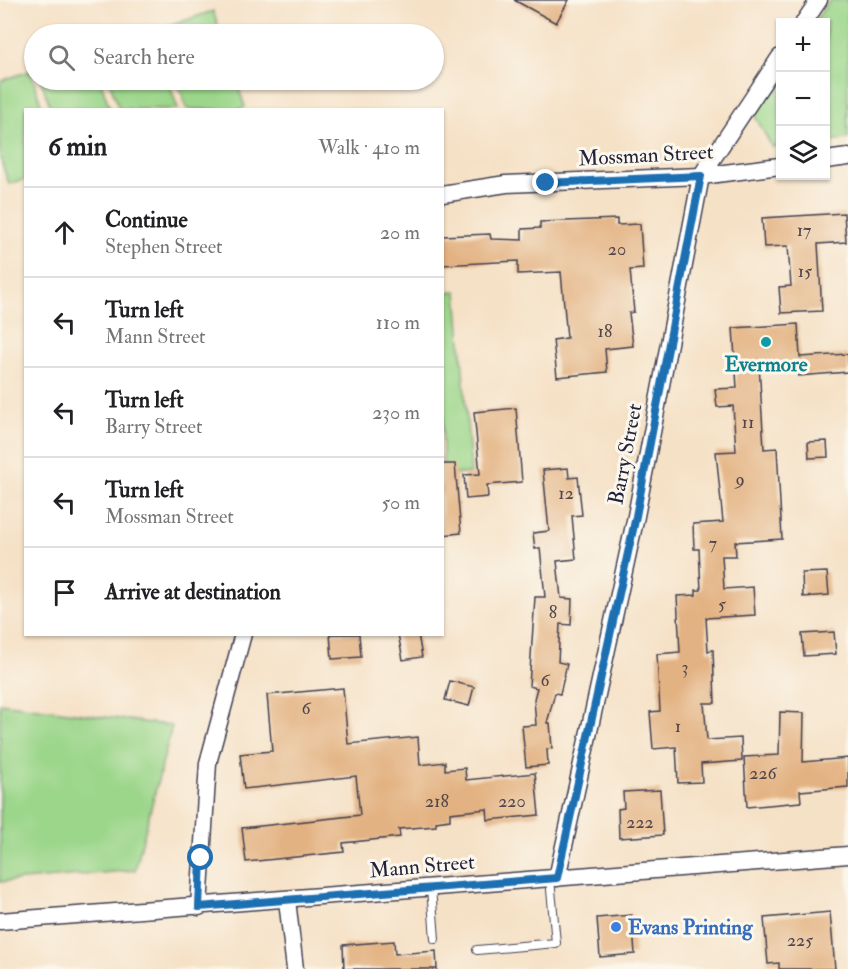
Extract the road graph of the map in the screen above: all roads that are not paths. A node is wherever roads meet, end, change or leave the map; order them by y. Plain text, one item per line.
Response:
1 (819, 0) edge
2 (807, 18) edge
3 (776, 63) edge
4 (848, 157) edge
5 (830, 159) edge
6 (776, 167) edge
7 (701, 176) junction
8 (444, 194) edge
9 (242, 636) edge
10 (848, 855) edge
11 (554, 879) junction
12 (431, 888) junction
13 (287, 900) junction
14 (199, 907) junction
15 (0, 921) edge
16 (435, 939) dead end
17 (477, 950) dead end
18 (295, 969) edge

1 - 2 street
3 - 7 street, Barry Street
4 - 5 street
6 - 7 street, Mossman Street
7 - 8 street, Mossman Street
7 - 11 street, Barry Street
9 - 14 street
10 - 11 street, Mann Street
11 - 12 street, Mann Street
11 - 17 lane
12 - 13 street, Mann Street
12 - 16 lane
13 - 14 street, Mann Street
13 - 18 street
14 - 15 street, Mann Street

